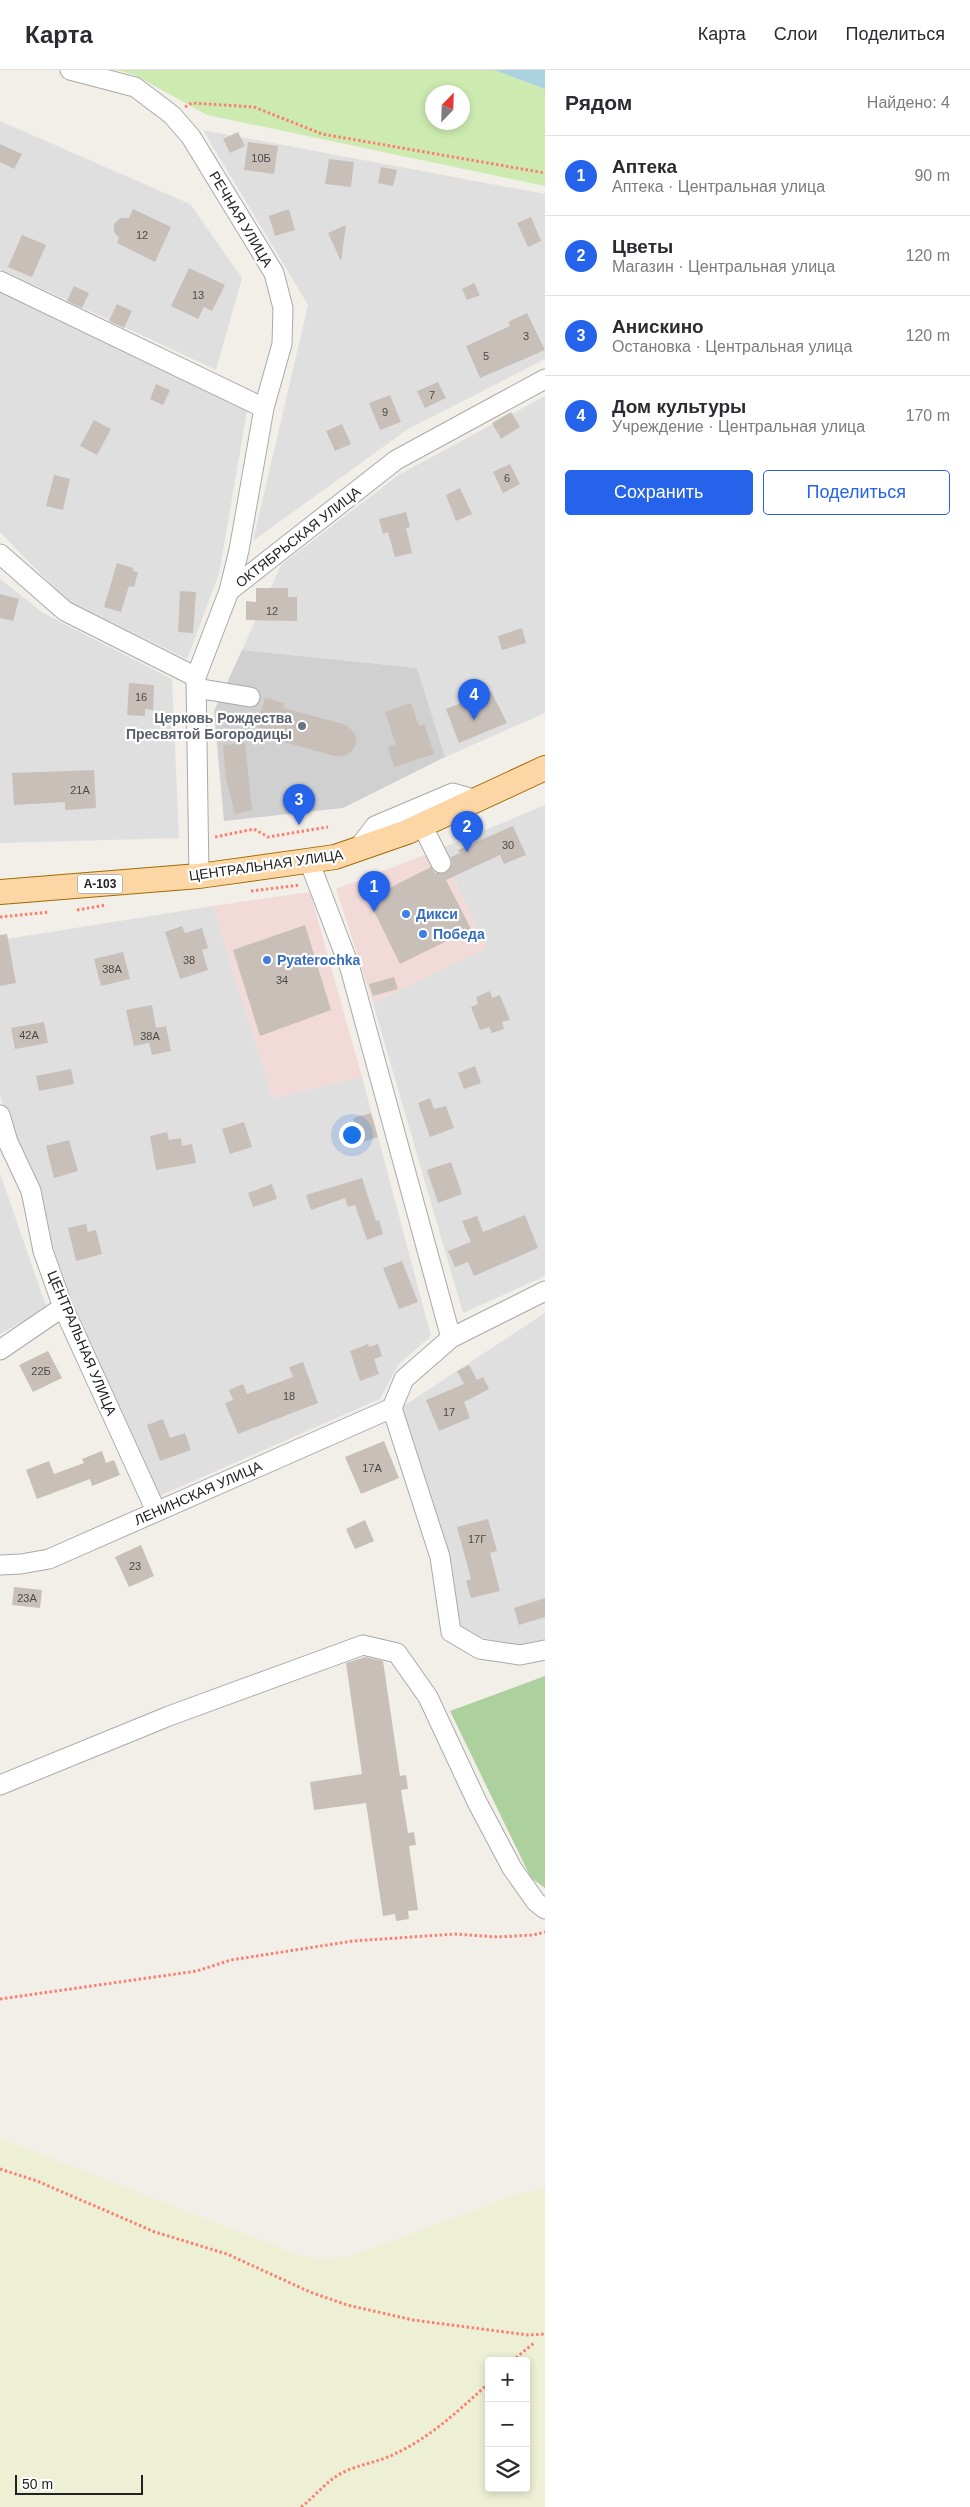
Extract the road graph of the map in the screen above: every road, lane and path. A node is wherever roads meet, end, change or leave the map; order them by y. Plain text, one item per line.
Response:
1 (70, 70) edge
2 (172, 115) junction
3 (545, 173) edge
4 (0, 281) edge
5 (545, 379) edge
6 (264, 408) junction
7 (0, 554) edge
8 (229, 591) junction
9 (196, 683) junction
10 (250, 698) dead end
11 (545, 768) edge
12 (477, 800) junction
13 (422, 825) junction
14 (328, 827) dead end
15 (198, 848) junction
16 (356, 850) junction
17 (309, 861) junction
18 (441, 863) dead end
19 (199, 876) junction
20 (0, 892) edge
21 (49, 912) dead end
22 (0, 917) edge
23 (0, 1115) edge
24 (545, 1292) edge
25 (63, 1307) junction
26 (451, 1338) junction
27 (0, 1350) edge
28 (392, 1408) junction
29 (156, 1511) junction
30 (0, 1565) edge
31 (545, 1650) edge
32 (0, 1785) edge
33 (545, 1909) edge
34 (545, 1932) edge
35 (0, 1999) edge
36 (0, 2169) edge
37 (545, 2334) edge
38 (534, 2343) dead end
39 (517, 2357) edge
40 (485, 2386) edge
41 (301, 2507) edge

1 - 2 street, РЕЧНАЯ УЛИЦА
2 - 3 path
2 - 6 street, РЕЧНАЯ УЛИЦА
4 - 6 street
5 - 8 street, ОКТЯБРЬСКАЯ УЛИЦА
6 - 8 street, РЕЧНАЯ УЛИЦА
7 - 9 street
8 - 9 street, ОКТЯБРЬСКАЯ УЛИЦА
9 - 10 street
9 - 15 street
11 - 12 main road, ЦЕНТРАЛЬНАЯ УЛИЦА / А-103
12 - 13 main road, ЦЕНТРАЛЬНАЯ УЛИЦА / А-103
12 - 16 street
13 - 16 main road, ЦЕНТРАЛЬНАЯ УЛИЦА / А-103
13 - 18 street
14 - 15 path
15 - 19 street
16 - 17 main road, ЦЕНТРАЛЬНАЯ УЛИЦА / А-103
17 - 19 main road, ЦЕНТРАЛЬНАЯ УЛИЦА / А-103
17 - 26 street
19 - 20 main road, ЦЕНТРАЛЬНАЯ УЛИЦА / А-103
21 - 22 path
23 - 25 street, ЦЕНТРАЛЬНАЯ УЛИЦА
24 - 26 street
25 - 27 street
25 - 29 street, ЦЕНТРАЛЬНАЯ УЛИЦА
26 - 28 street
28 - 29 street, ЛЕНИНСКАЯ УЛИЦА
28 - 31 street
29 - 30 street, ЛЕНИНСКАЯ УЛИЦА
32 - 33 street
34 - 35 path
36 - 37 path
38 - 39 path
40 - 41 path

